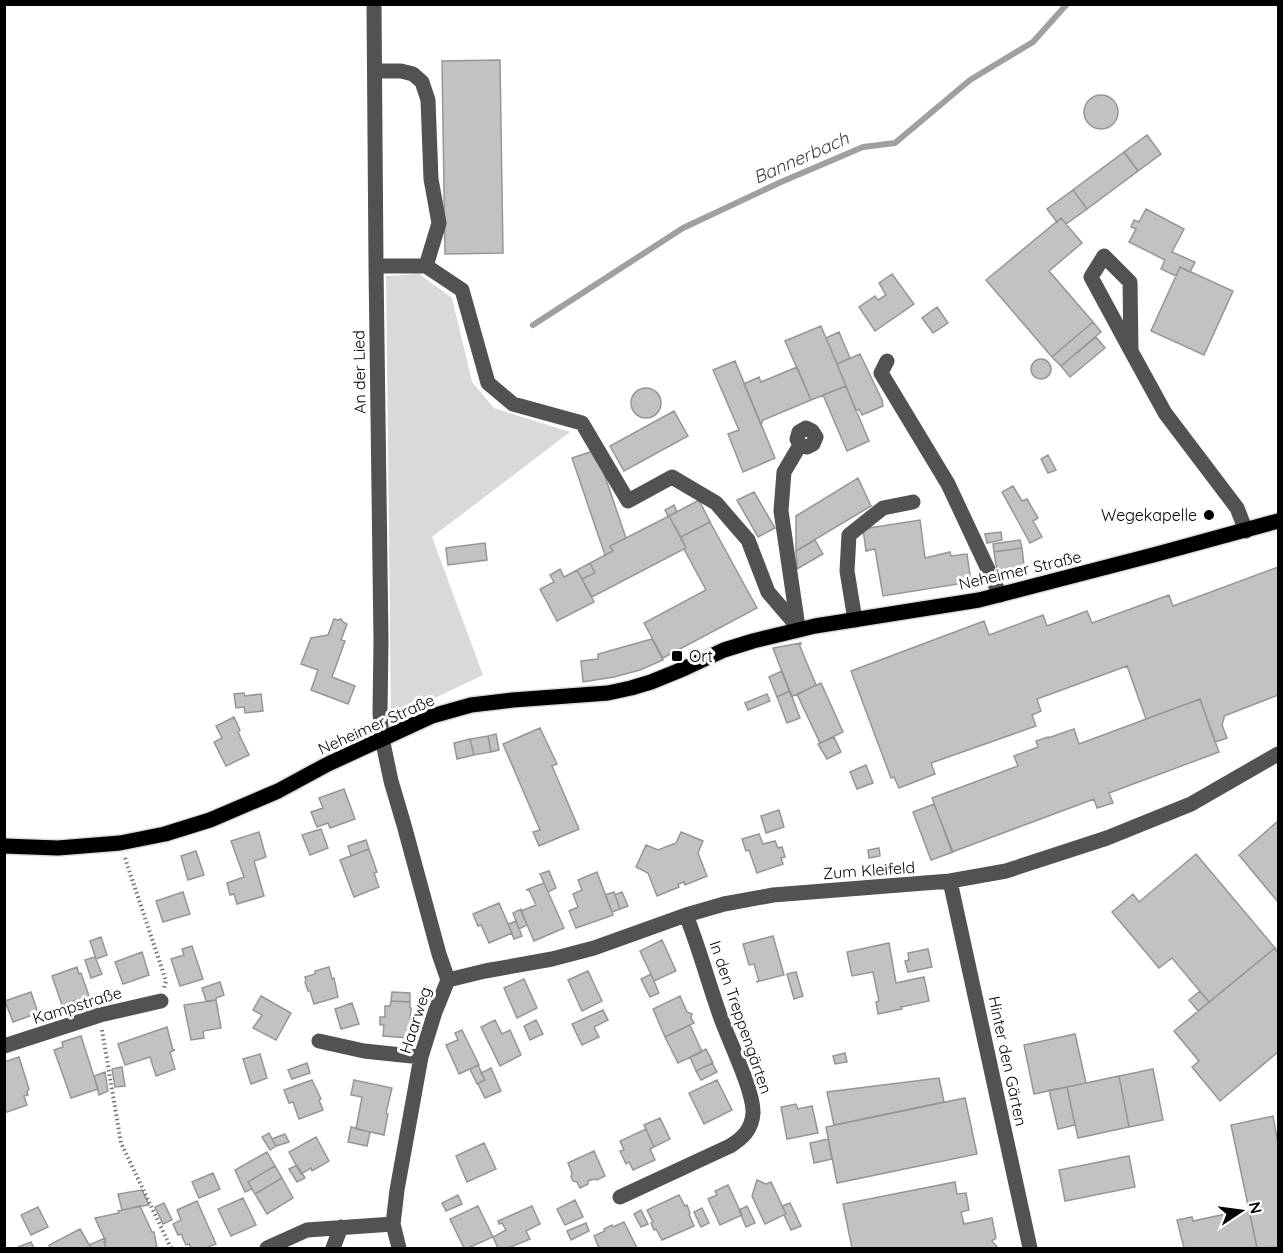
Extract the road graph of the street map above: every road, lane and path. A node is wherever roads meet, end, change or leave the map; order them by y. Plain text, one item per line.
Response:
1 (374, 4) edge
2 (375, 71) junction
3 (376, 266) junction
4 (426, 266) junction
5 (1131, 351) junction
6 (887, 361) dead end
7 (800, 445) dead end
8 (913, 502) dead end
9 (1278, 521) edge
10 (1246, 531) junction
11 (1000, 595) junction
12 (855, 620) junction
13 (799, 628) junction
14 (382, 738) junction
15 (1278, 754) edge
16 (120, 843) junction
17 (4, 846) edge
18 (950, 881) junction
19 (686, 915) junction
20 (448, 980) junction
21 (161, 1001) joint
22 (100, 1015) junction
23 (318, 1041) dead end
24 (4, 1046) edge
25 (421, 1057) junction
26 (620, 1197) dead end
27 (393, 1224) junction
28 (341, 1227) junction
29 (171, 1248) edge
30 (267, 1248) edge
31 (333, 1248) edge
32 (399, 1248) edge
33 (1029, 1248) edge

1 - 2 street, An der Lied
2 - 3 street, An der Lied
2 - 4 street
3 - 4 street
3 - 14 street, An der Lied
4 - 13 street
5 - 5 street
5 - 10 street
6 - 11 street
7 - 13 street
8 - 12 street
9 - 10 main road, Neheimer Straße
10 - 11 main road, Neheimer Straße
11 - 12 main road, Neheimer Straße
12 - 13 main road, Neheimer Straße
13 - 14 main road, Neheimer Straße
14 - 16 main road, Neheimer Straße
14 - 20 street, Haarweg
15 - 18 street, Zum Kleifeld
16 - 17 main road, Neheimer Straße
16 - 21 path
18 - 19 street, Zum Kleifeld
18 - 33 street, Hinter den Gärten
19 - 20 street, Zum Kleifeld
19 - 26 street, In den Treppengärten
20 - 25 street, Haarweg
21 - 22 street, Kampstraße
22 - 24 street, Kampstraße
22 - 29 path
23 - 25 street
25 - 27 street, Haarweg
27 - 28 street
27 - 32 street, Haarweg
28 - 30 street
28 - 31 street

